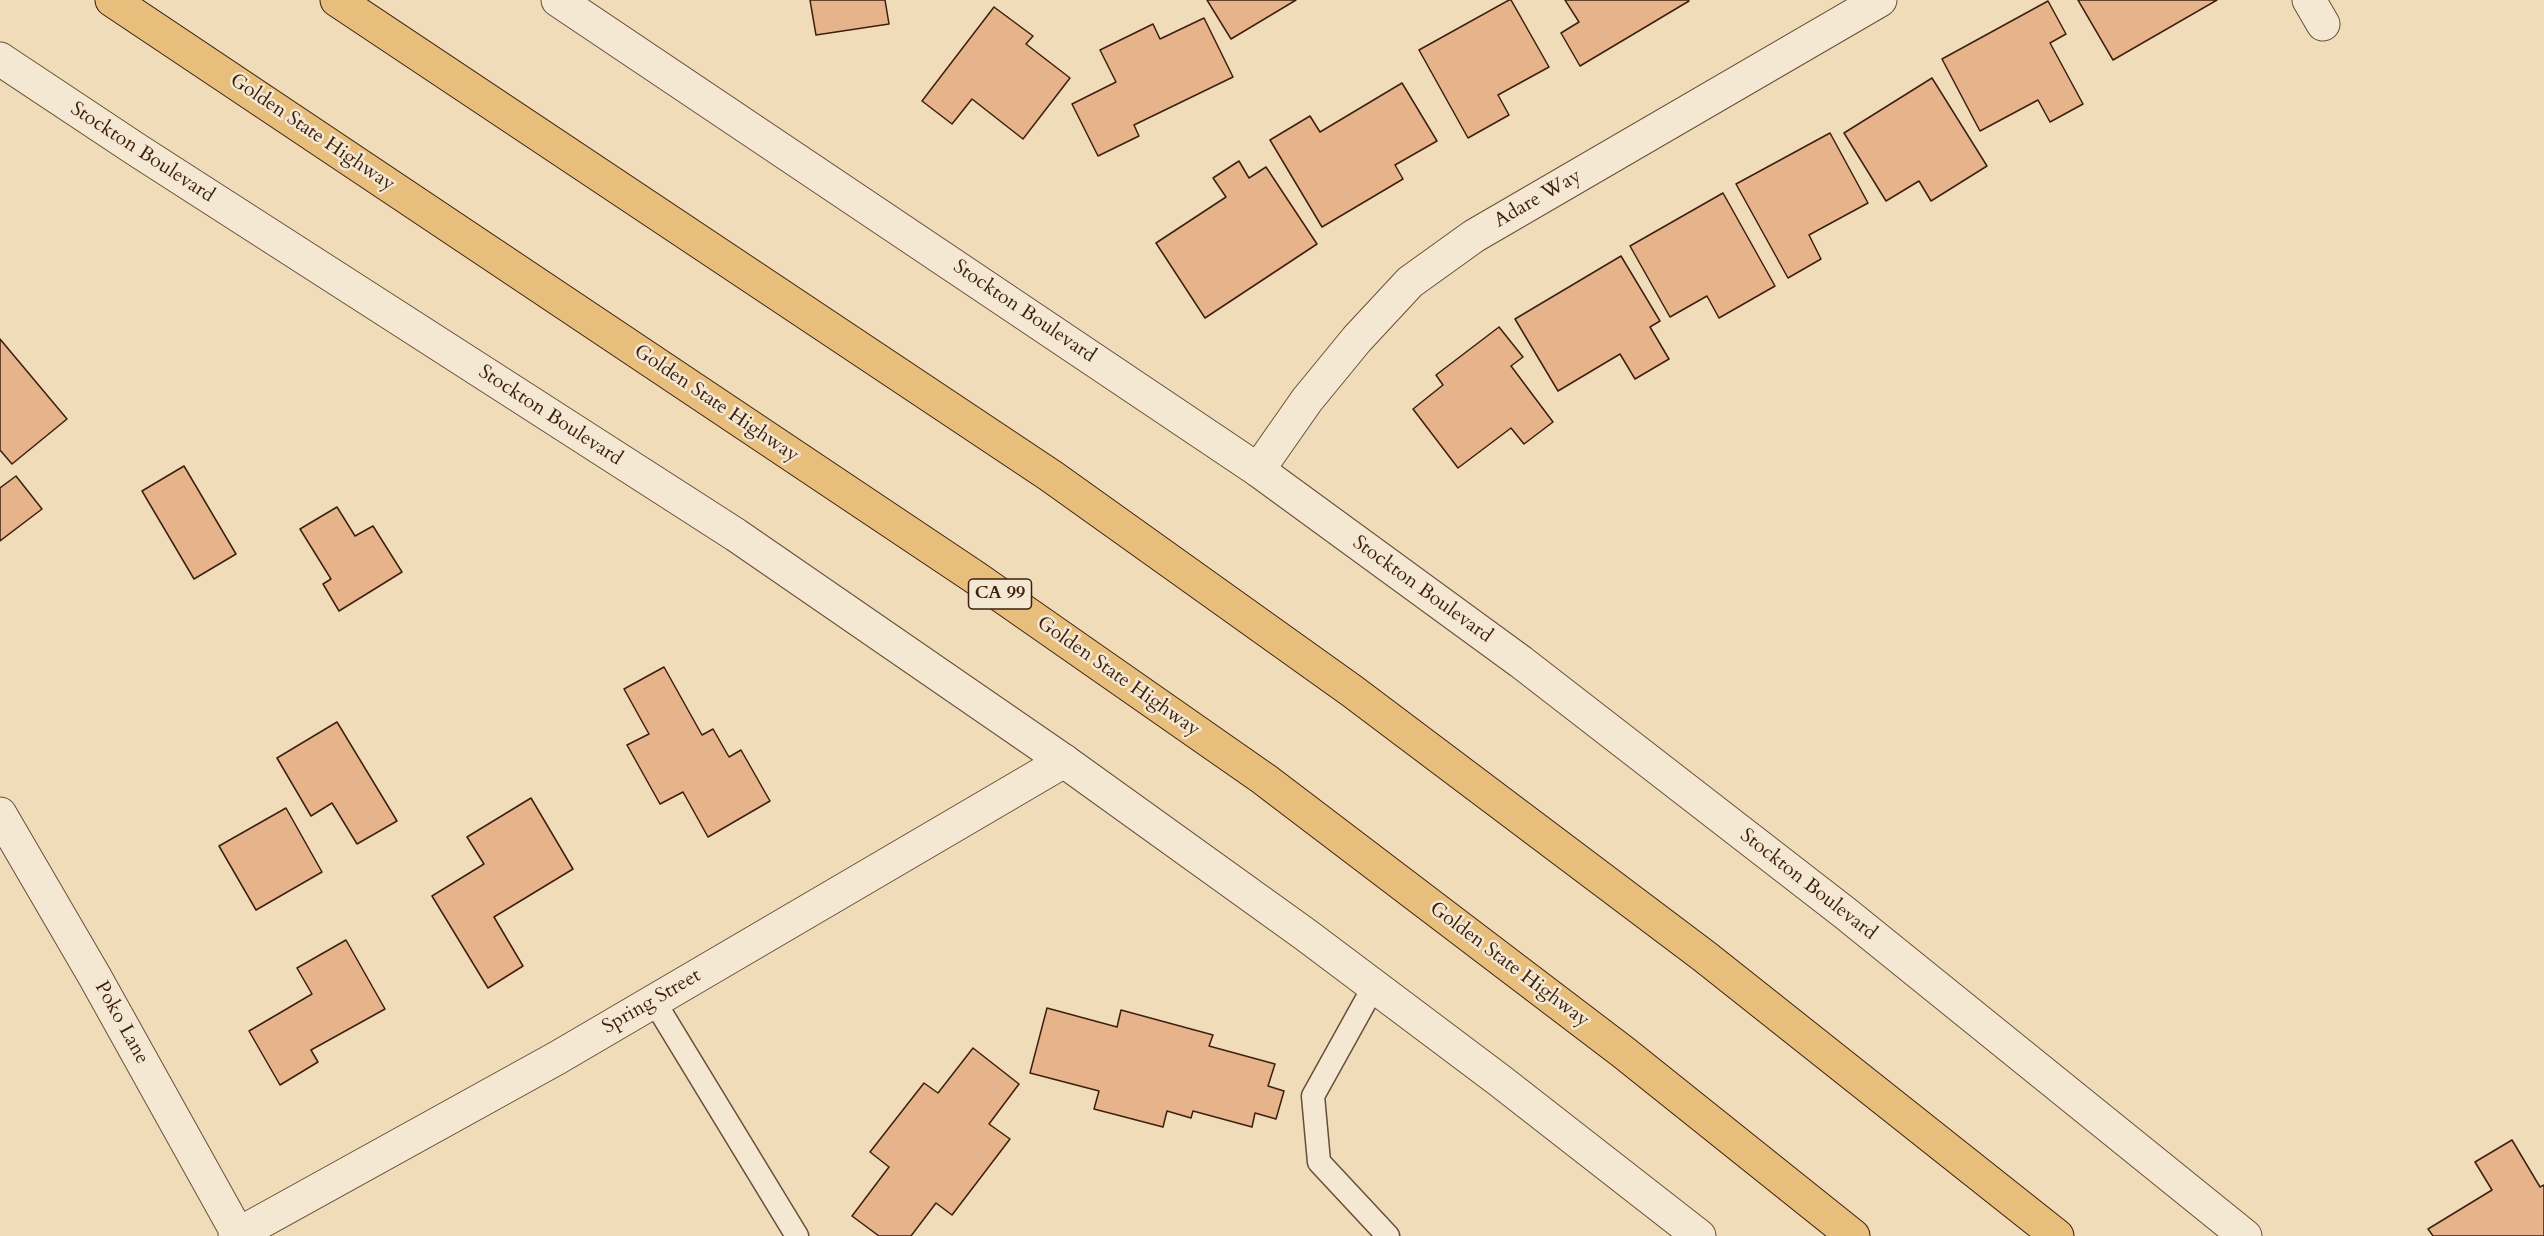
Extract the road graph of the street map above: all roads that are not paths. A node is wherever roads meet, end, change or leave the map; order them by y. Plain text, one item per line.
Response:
1 (112, 0) edge
2 (337, 0) edge
3 (558, 0) edge
4 (1880, 0) edge
5 (0, 59) edge
6 (1258, 470) junction
7 (1064, 761) junction
8 (0, 814) edge
9 (1374, 986) junction
10 (654, 1001) junction
11 (236, 1235) edge
12 (797, 1236) edge
13 (1388, 1236) edge
14 (1699, 1236) edge
15 (1853, 1236) edge
16 (2057, 1236) edge
17 (2245, 1236) edge

1 - 15 highway, Golden State Highway / CA 99
2 - 16 highway
3 - 6 street, Stockton Boulevard
4 - 6 street, Adare Way
5 - 7 street, Stockton Boulevard
6 - 17 street, Stockton Boulevard
7 - 9 street, Stockton Boulevard
7 - 10 street, Spring Street
8 - 11 street, Poko Lane
9 - 13 lane
9 - 14 street, Stockton Boulevard
10 - 11 street, Spring Street
10 - 12 lane

